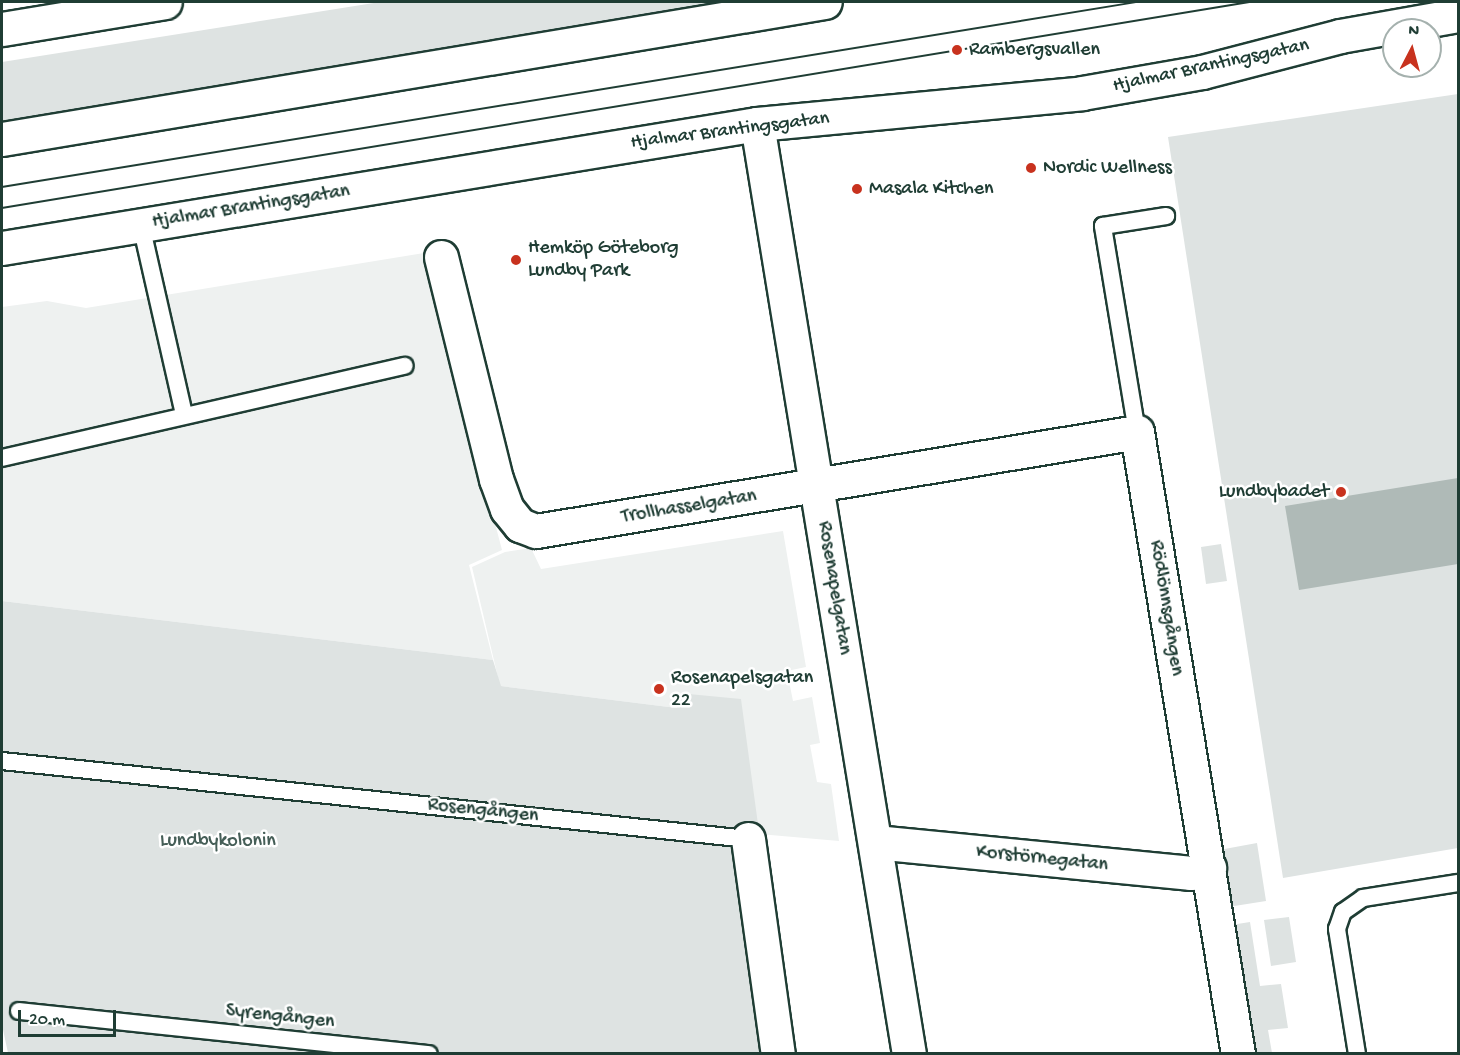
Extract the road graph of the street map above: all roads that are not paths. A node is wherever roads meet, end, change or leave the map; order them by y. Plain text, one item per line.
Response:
1 (165, 2) edge
2 (823, 2) edge
3 (1458, 15) edge
4 (2, 28) edge
5 (757, 124) junction
6 (2, 140) edge
7 (1166, 216) dead end
8 (141, 225) junction
9 (2, 248) edge
10 (441, 257) dead end
11 (405, 366) dead end
12 (184, 415) junction
13 (1137, 432) junction
14 (2, 458) edge
15 (817, 487) junction
16 (2, 761) edge
17 (748, 838) joint
18 (875, 842) junction
19 (1209, 868) junction
20 (1458, 883) edge
21 (19, 1011) dead end
22 (429, 1053) edge
23 (778, 1053) edge
24 (909, 1053) edge
25 (1238, 1053) edge
26 (1357, 1053) edge

1 - 4 street
2 - 6 street
3 - 5 street, Hjalmar Brantingsgatan
5 - 8 street, Hjalmar Brantingsgatan
5 - 15 street, Rosenapelgatan
7 - 13 lane, Rödlönnsgången
8 - 9 street, Hjalmar Brantingsgatan
8 - 12 lane
10 - 15 street, Trollhasselgatan
11 - 12 lane
12 - 14 lane
13 - 15 street, Trollhasselgatan
13 - 19 street, Rödlönnsgången
15 - 18 street, Rosenapelgatan
16 - 17 lane, Rosengången
17 - 23 street, Rosengången
18 - 19 street, Korstörnegatan
18 - 24 street, Rosenapelgatan
19 - 25 street, Rödlönnsgången
20 - 26 lane
21 - 22 lane, Syrengången

